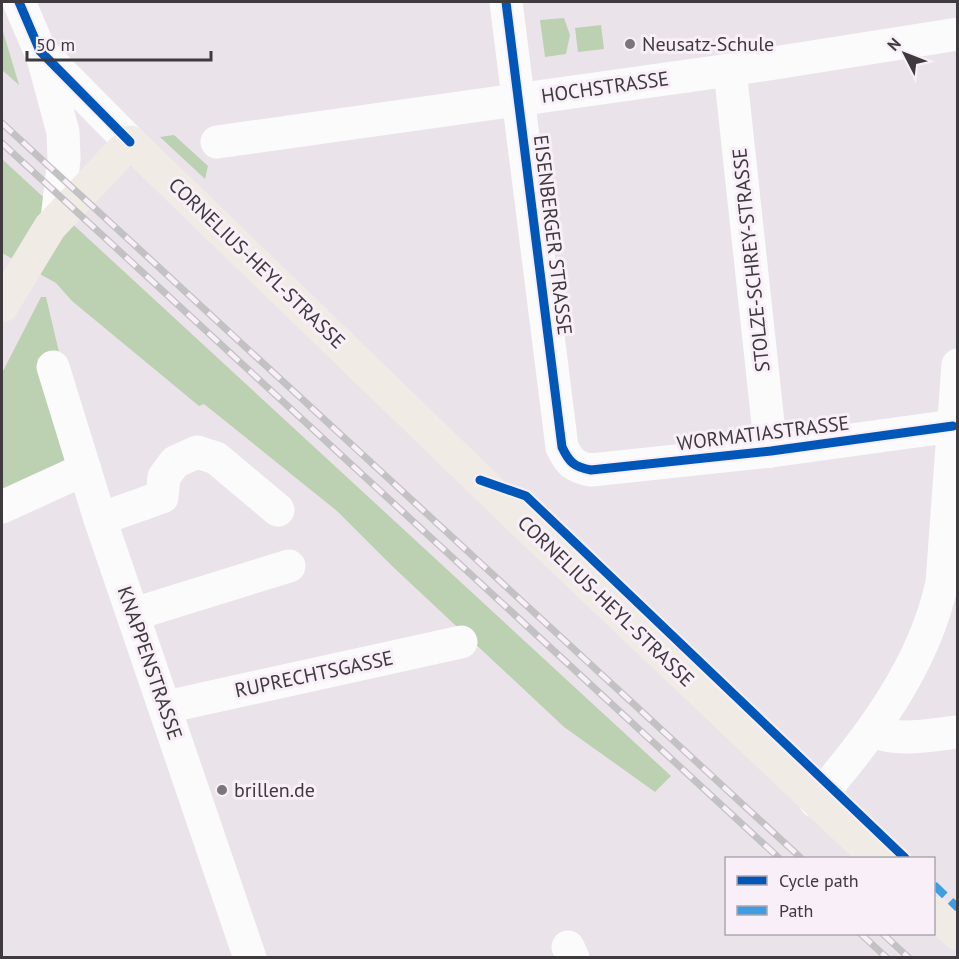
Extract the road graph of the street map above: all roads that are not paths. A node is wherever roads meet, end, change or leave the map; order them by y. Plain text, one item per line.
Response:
1 (19, 2) edge
2 (506, 2) edge
3 (957, 34) edge
4 (40, 51) junction
5 (730, 70) junction
6 (518, 99) junction
7 (130, 142) junction
8 (217, 142) dead end
9 (57, 219) junction
10 (2, 306) edge
11 (957, 365) edge
12 (53, 367) dead end
13 (953, 426) junction
14 (771, 451) junction
15 (577, 467) joint
16 (85, 469) junction
17 (2, 507) edge
18 (278, 510) dead end
19 (100, 519) junction
20 (289, 566) dead end
21 (134, 614) junction
22 (461, 642) dead end
23 (166, 707) junction
24 (872, 731) junction
25 (957, 732) edge
26 (815, 801) junction
27 (875, 857) edge
28 (935, 914) edge
29 (957, 934) edge
30 (250, 957) edge

1 - 4 street
2 - 6 street, EISENBERGER STRASSE
3 - 5 street, HOCHSTRASSE
4 - 7 street
4 - 9 street
5 - 6 street, HOCHSTRASSE
5 - 14 street, STOLZE-SCHREY-STRASSE
6 - 8 street, HOCHSTRASSE
6 - 15 street, EISENBERGER STRASSE
7 - 9 main road
7 - 26 main road, CORNELIUS-HEYL-STRASSE
9 - 10 main road
11 - 13 street
12 - 16 street, KNAPPENSTRASSE
13 - 14 street, WORMATIASTRASSE
13 - 24 street
14 - 15 street, WORMATIASTRASSE
16 - 17 street
16 - 19 street, KNAPPENSTRASSE
18 - 19 street
19 - 21 street, KNAPPENSTRASSE
20 - 21 street
21 - 23 street, KNAPPENSTRASSE
22 - 23 street, RUPRECHTSGASSE
23 - 30 street, KNAPPENSTRASSE
24 - 25 street
24 - 26 street
26 - 27 main road, CORNELIUS-HEYL-STRASSE
28 - 29 main road

